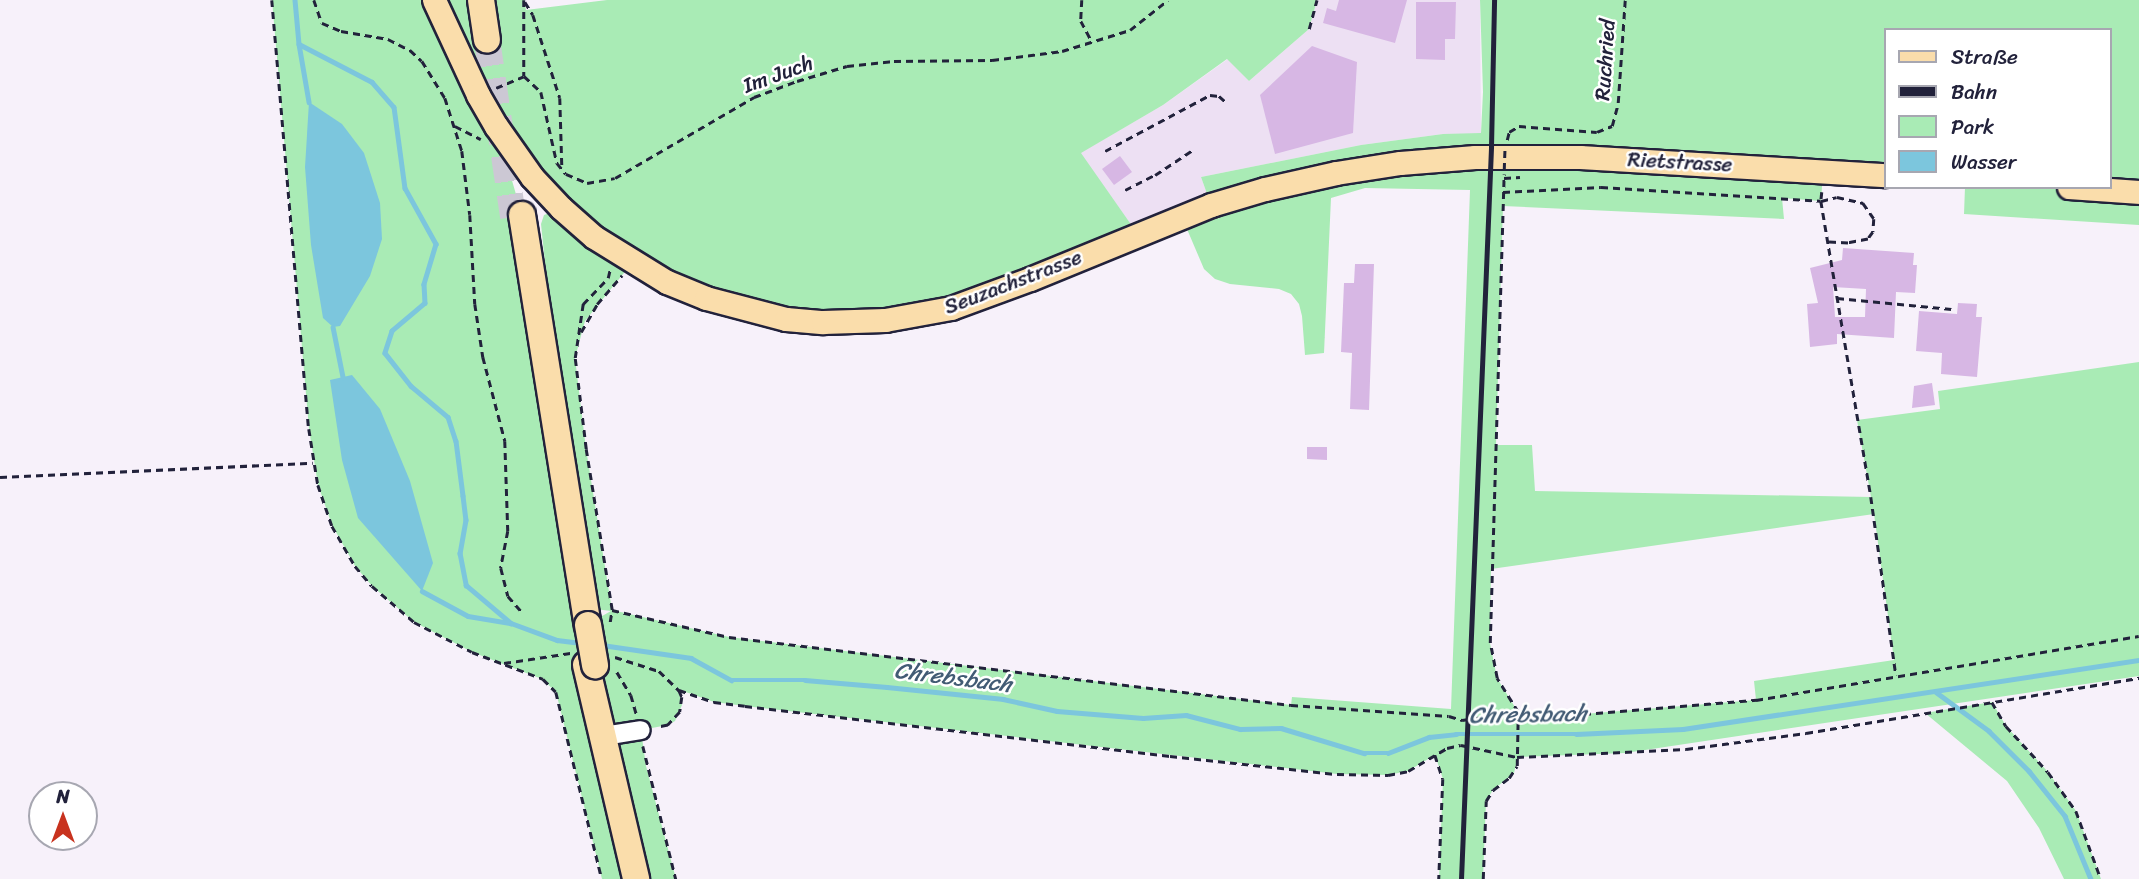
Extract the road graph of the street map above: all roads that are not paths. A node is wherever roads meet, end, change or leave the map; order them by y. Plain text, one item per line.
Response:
1 (434, 0) edge
2 (481, 0) edge
3 (491, 0) edge
4 (1475, 157) joint
5 (1884, 175) edge
6 (2098, 189) edge
7 (2139, 192) edge
8 (518, 216) tunnel mouth
9 (599, 667) junction
10 (641, 730) road end
11 (610, 735) junction
12 (636, 879) edge
13 (646, 879) edge

1 - 4 main road, Seuzachstrasse
2 - 3 highway
4 - 5 main road, Rietstrasse
6 - 7 main road
8 - 9 highway, bridge
9 - 11 highway
9 - 12 highway
10 - 11 lane
11 - 13 highway

